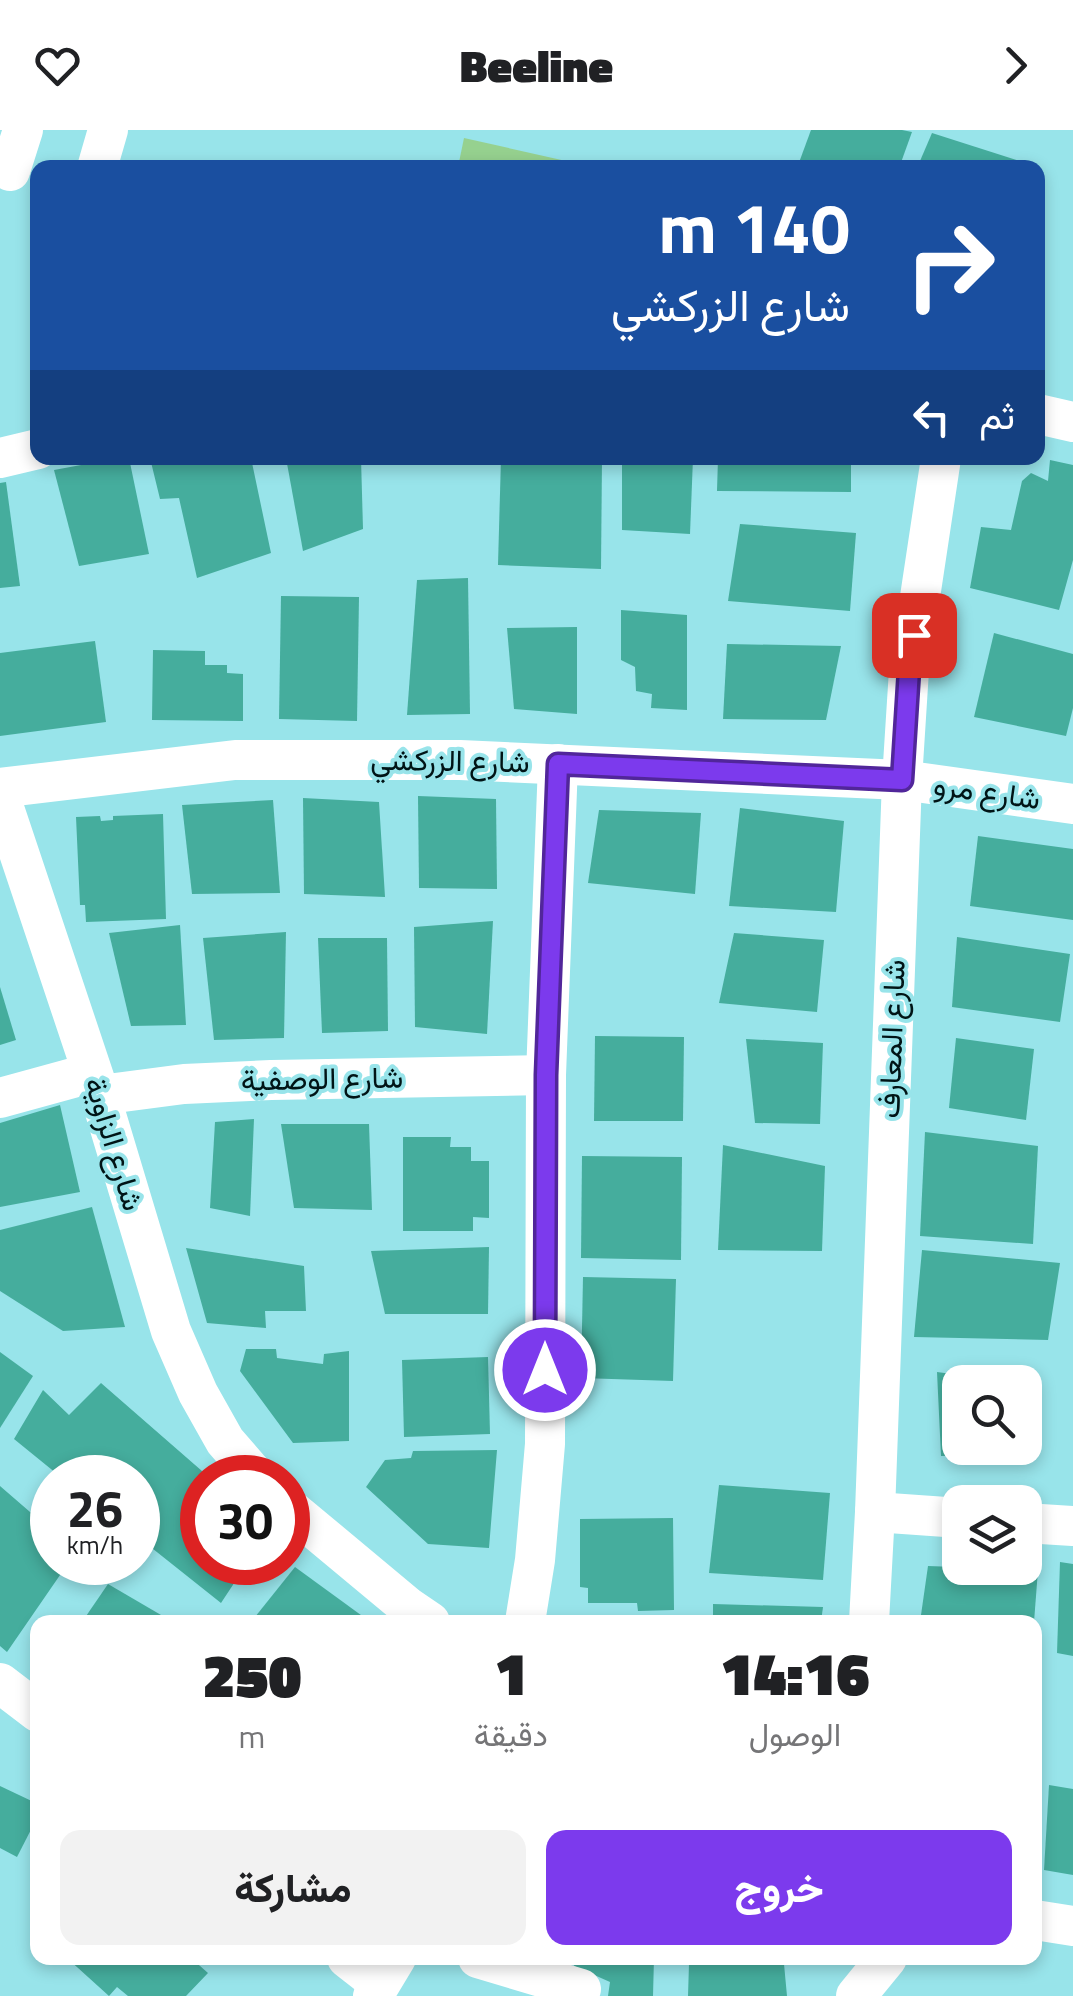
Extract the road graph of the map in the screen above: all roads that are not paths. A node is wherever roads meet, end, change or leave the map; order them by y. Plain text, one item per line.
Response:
1 (24, 130) edge
2 (108, 130) edge
3 (99, 160) edge
4 (16, 173) edge
5 (1045, 416) edge
6 (1073, 422) edge
7 (30, 451) edge
8 (0, 458) edge
9 (940, 465) edge
10 (558, 764) junction
11 (902, 780) junction
12 (0, 788) edge
13 (0, 796) edge
14 (1073, 804) edge
15 (546, 1075) junction
16 (96, 1084) junction
17 (0, 1098) edge
18 (237, 1455) edge
19 (875, 1512) junction
20 (942, 1517) edge
21 (1042, 1524) edge
22 (310, 1525) edge
23 (1073, 1526) edge
24 (420, 1615) edge
25 (527, 1615) edge
26 (869, 1615) edge
27 (0, 1684) edge
28 (30, 1706) edge
29 (1042, 1921) edge
30 (1073, 1926) edge
31 (359, 1965) edge
32 (501, 1965) edge
33 (852, 1965) edge
34 (880, 1965) edge
35 (383, 1979) edge
36 (581, 1989) dead end
37 (853, 1996) edge

1 - 4 street
2 - 3 street
5 - 6 street
7 - 8 street
9 - 11 street, شارع المعارف
10 - 11 street, شارع الزركشي
10 - 12 street, شارع الزركشي
10 - 15 street
11 - 14 street, شارع مرو
11 - 19 street, شارع المعارف
13 - 16 street, شارع الزاوية
15 - 16 street, شارع الوصفية
15 - 25 street
16 - 17 street, شارع الوصفية
16 - 18 street, شارع الزاوية
19 - 20 street
19 - 26 street, شارع المعارف
21 - 23 street
22 - 24 street
27 - 28 street
29 - 30 street
31 - 35 street
32 - 36 street
33 - 37 street
34 - 37 street

